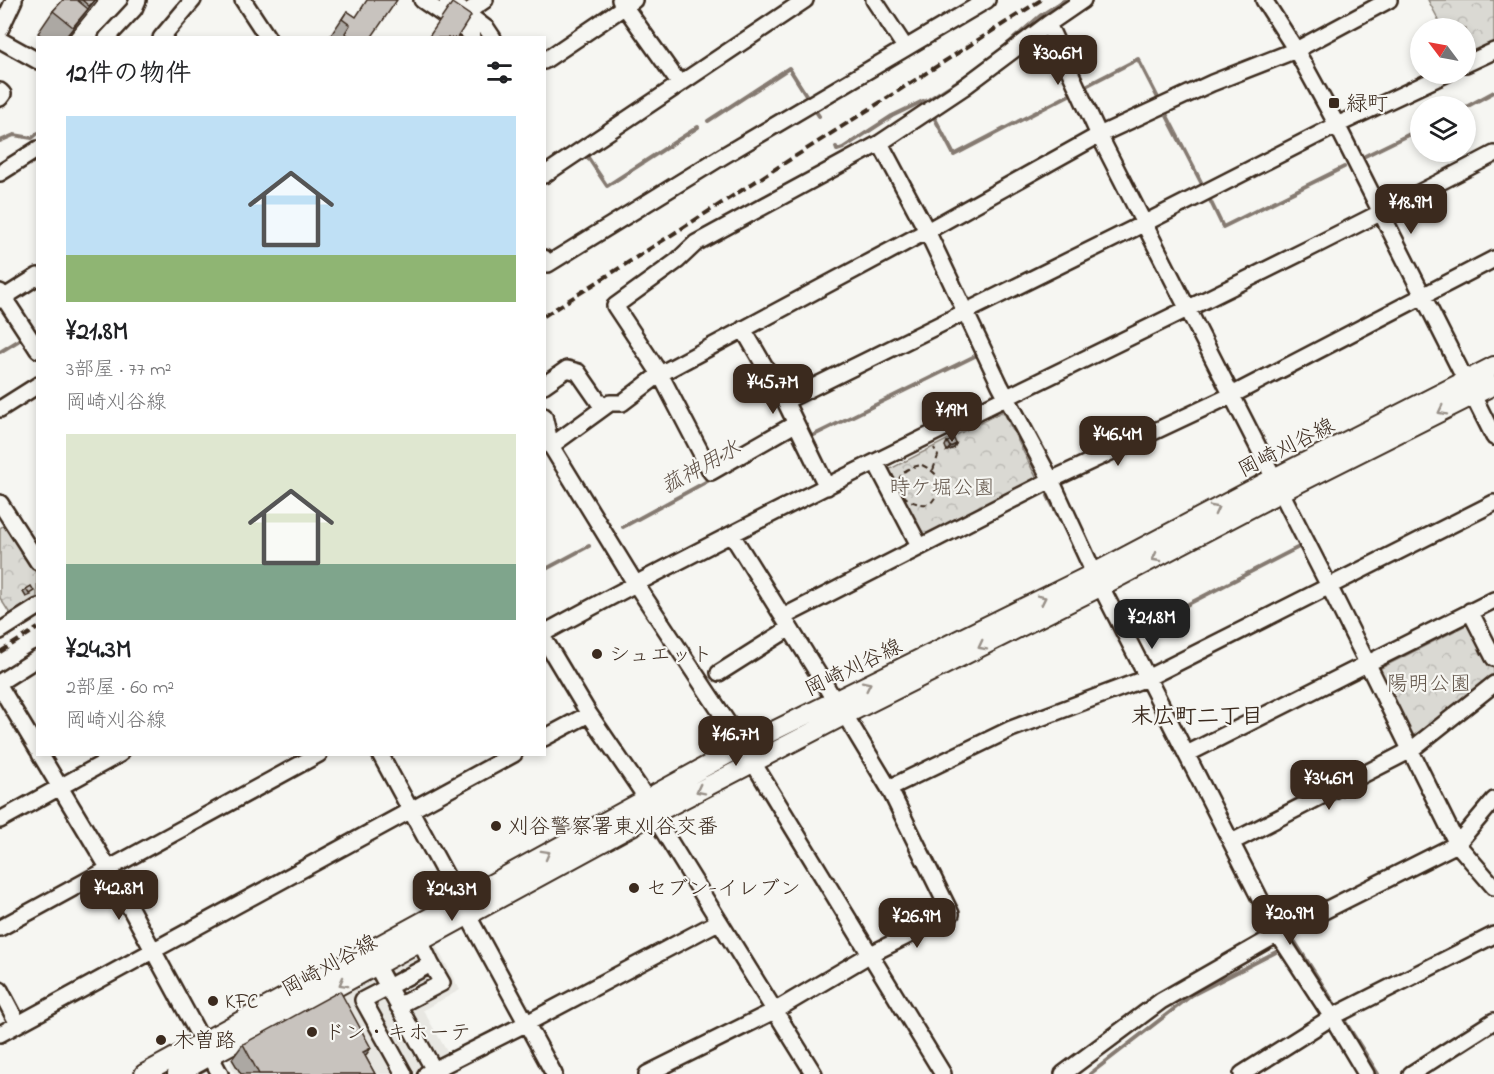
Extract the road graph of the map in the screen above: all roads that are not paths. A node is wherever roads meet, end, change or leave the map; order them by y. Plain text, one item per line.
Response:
1 (14, 0) edge
2 (138, 0) edge
3 (194, 0) edge
4 (243, 0) edge
5 (422, 0) edge
6 (447, 0) edge
7 (486, 0) edge
8 (805, 0) edge
9 (874, 0) edge
10 (987, 0) edge
11 (1083, 0) edge
12 (1264, 0) edge
13 (1389, 0) edge
14 (626, 2) edge
15 (466, 13) junction
16 (1048, 24) junction
17 (0, 30) edge
18 (109, 36) edge
19 (163, 36) edge
20 (267, 36) edge
21 (472, 36) edge
22 (492, 36) edge
23 (0, 40) edge
24 (905, 47) junction
25 (1296, 50) junction
26 (1494, 51) edge
27 (1476, 59) edge
28 (36, 60) edge
29 (546, 60) edge
30 (680, 83) junction
31 (1425, 84) edge
32 (0, 91) edge
33 (0, 98) edge
34 (1337, 125) junction
35 (1099, 135) junction
36 (880, 143) junction
37 (36, 149) edge
38 (1494, 154) edge
39 (0, 173) edge
40 (546, 174) edge
41 (1382, 213) junction
42 (1145, 223) junction
43 (927, 231) junction
44 (1494, 259) edge
45 (546, 261) edge
46 (36, 277) edge
47 (1422, 296) junction
48 (1, 297) edge
49 (1189, 309) junction
50 (965, 312) junction
51 (743, 329) junction
52 (36, 347) edge
53 (1494, 366) edge
54 (660, 374) junction
55 (546, 384) edge
56 (1494, 385) edge
57 (36, 387) edge
58 (1469, 389) junction
59 (1232, 395) junction
60 (1006, 396) junction
61 (785, 401) junction
62 (603, 408) junction
63 (0, 409) edge
64 (795, 424) junction
65 (546, 425) edge
66 (1494, 437) edge
67 (551, 446) junction
68 (876, 463) junction
69 (1051, 480) junction
70 (1277, 485) junction
71 (827, 487) junction
72 (1494, 503) edge
73 (3, 513) edge
74 (732, 535) junction
75 (920, 547) junction
76 (36, 559) edge
77 (1098, 580) junction
78 (635, 583) junction
79 (1329, 586) junction
80 (1494, 600) edge
81 (36, 608) edge
82 (1470, 611) junction
83 (786, 623) junction
84 (0, 631) edge
85 (546, 632) edge
86 (546, 642) edge
87 (1494, 658) edge
88 (36, 659) edge
89 (1367, 663) junction
90 (719, 673) dead end
91 (1147, 678) junction
92 (0, 682) edge
93 (1494, 684) edge
94 (0, 687) edge
95 (840, 708) junction
96 (590, 714) junction
97 (546, 737) edge
98 (743, 746) junction
99 (36, 747) edge
100 (1411, 750) junction
101 (1187, 754) junction
102 (41, 756) edge
103 (116, 756) edge
104 (315, 756) edge
105 (381, 756) edge
106 (510, 756) edge
107 (753, 763) junction
108 (60, 788) junction
109 (889, 788) junction
110 (1494, 800) edge
111 (649, 807) junction
112 (410, 810) junction
113 (0, 820) edge
114 (1232, 842) junction
115 (1457, 844) junction
116 (109, 868) junction
117 (1494, 887) edge
118 (464, 909) junction
119 (718, 922) junction
120 (0, 928) edge
121 (1278, 933) junction
122 (1494, 935) edge
123 (420, 941) junction
124 (153, 951) junction
125 (869, 955) junction
126 (431, 964) junction
127 (376, 965) junction
128 (388, 987) junction
129 (0, 990) edge
130 (398, 1006) junction
131 (776, 1010) junction
132 (1332, 1017) junction
133 (1494, 1021) edge
134 (527, 1023) junction
135 (18, 1024) junction
136 (0, 1034) edge
137 (208, 1049) junction
138 (430, 1072) edge
139 (144, 1074) edge
140 (177, 1074) edge
141 (220, 1074) edge
142 (404, 1074) edge
143 (554, 1074) edge
144 (647, 1074) edge
145 (813, 1074) edge
146 (943, 1074) edge
147 (1064, 1074) edge
148 (1242, 1074) edge
149 (1366, 1074) edge
150 (1411, 1074) edge

1 - 17 street
2 - 18 street
3 - 19 street
4 - 20 street
5 - 21 street
6 - 15 street
7 - 15 street
8 - 30 street
9 - 24 street
10 - 24 street
11 - 16 street
12 - 25 street
13 - 25 street
14 - 29 street
14 - 30 street
15 - 22 street
16 - 35 street
16 - 36 street
23 - 28 street
24 - 45 street
25 - 34 street
25 - 35 street
26 - 27 street
30 - 40 street
31 - 34 street
32 - 33 street
34 - 41 street
34 - 42 street
35 - 42 street
35 - 43 street
36 - 43 street
36 - 54 street
37 - 39 street
38 - 41 street
41 - 47 street
41 - 49 street
42 - 49 street
42 - 50 street
43 - 50 street
43 - 51 street
44 - 47 street
46 - 48 street
47 - 58 street
47 - 59 street
48 - 52 street
49 - 59 street
49 - 60 street
50 - 60 street
50 - 61 street
51 - 54 street
51 - 61 street
53 - 58 main road, 岡崎刈谷線
54 - 62 street
54 - 64 street
55 - 62 street
56 - 58 main road, 岡崎刈谷線
57 - 63 street
58 - 66 street
58 - 70 main road, 岡崎刈谷線
59 - 69 street
59 - 70 street
60 - 68 street
60 - 69 street
61 - 64 street
62 - 67 street
64 - 71 street
65 - 67 street
67 - 78 street
68 - 71 street
68 - 75 street
69 - 75 street
69 - 77 street
70 - 77 main road, 岡崎刈谷線
70 - 79 street
71 - 74 street
72 - 79 street
73 - 76 street
74 - 78 street
74 - 83 street
75 - 83 street
77 - 91 street
77 - 95 main road, 岡崎刈谷線
78 - 85 street
78 - 98 street
79 - 89 street
79 - 91 street
80 - 82 street
81 - 84 street
82 - 87 street
82 - 89 street
83 - 90 street
83 - 95 street
86 - 96 street
88 - 92 street
89 - 100 street
89 - 101 street
91 - 101 street
91 - 109 street
93 - 100 street
94 - 99 street
95 - 98 main road, 岡崎刈谷線
95 - 107 main road, 岡崎刈谷線
95 - 109 street
96 - 97 street
96 - 111 street
98 - 107 street
98 - 111 main road, 岡崎刈谷線
100 - 114 street
100 - 115 street
101 - 114 street
102 - 108 street
103 - 108 street
104 - 116 street
105 - 112 street
106 - 112 street
107 -> 111 main road, 岡崎刈谷線
107 - 125 street
108 - 113 street
108 - 116 street
109 - 125 street
110 - 115 street
111 - 118 main road, 岡崎刈谷線
111 - 119 street
112 - 118 street
112 - 124 street
114 - 121 street
115 - 117 street
115 - 121 street
116 - 120 street
116 - 124 street
118 - 123 main road, 岡崎刈谷線
118 - 134 street
118 - 137 main road, 岡崎刈谷線
119 - 131 street
119 - 134 street
121 - 132 street
121 - 147 street
122 - 132 street
123 - 126 street
123 - 127 main road, 岡崎刈谷線
124 - 135 street
124 - 137 street
125 - 131 street
125 - 146 street
126 - 128 street
126 - 130 street
127 - 128 street
127 -> 137 main road, 岡崎刈谷線
128 - 130 street
128 - 142 street
129 - 135 street
130 - 138 street
131 - 144 street
131 - 145 street
132 - 148 street
132 - 149 street
133 - 150 street
134 - 138 street
134 - 143 street
135 - 136 street
137 - 139 main road, 岡崎刈谷線
137 - 140 main road, 岡崎刈谷線
137 - 141 street

